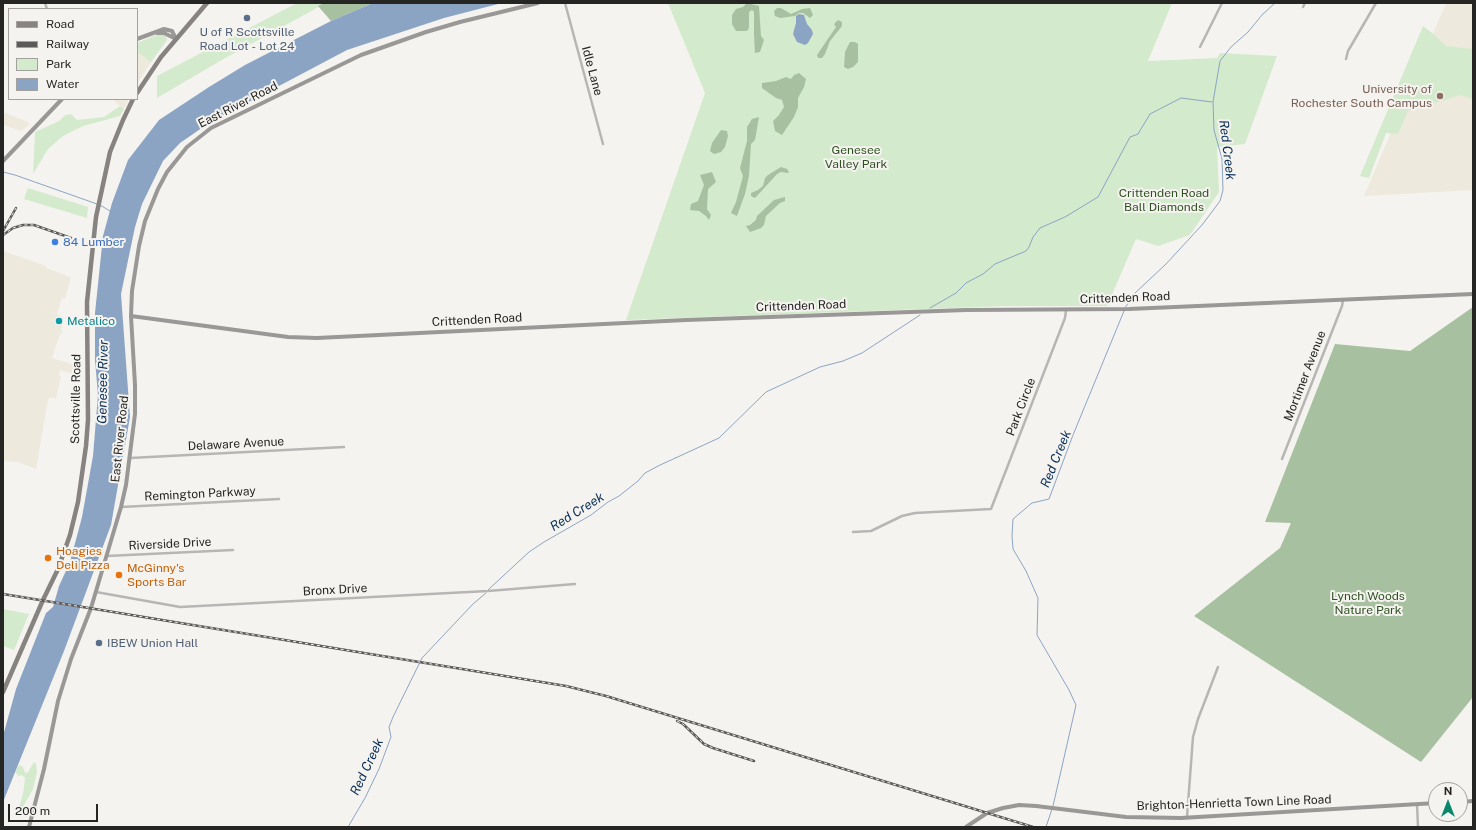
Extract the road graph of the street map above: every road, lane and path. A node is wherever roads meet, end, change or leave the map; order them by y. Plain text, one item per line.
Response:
1 (207, 3) edge
2 (538, 3) edge
3 (564, 3) edge
4 (1222, 3) edge
5 (1305, 3) edge
6 (1376, 3) edge
7 (1303, 6) dead end
8 (138, 39) edge
9 (176, 39) junction
10 (1200, 47) dead end
11 (1346, 59) dead end
12 (138, 92) edge
13 (61, 100) edge
14 (133, 100) edge
15 (602, 144) dead end
16 (3, 161) edge
17 (1473, 294) edge
18 (1343, 299) junction
19 (1066, 310) junction
20 (131, 316) junction
21 (344, 447) dead end
22 (130, 458) junction
23 (1282, 459) dead end
24 (279, 499) dead end
25 (121, 507) junction
26 (853, 532) dead end
27 (234, 550) dead end
28 (107, 556) junction
29 (575, 584) dead end
30 (96, 592) junction
31 (1218, 667) dead end
32 (3, 692) edge
33 (1428, 803) edge
34 (1417, 804) junction
35 (1187, 817) junction
36 (29, 827) edge
37 (966, 827) edge
38 (1418, 827) edge

1 - 9 main road
2 - 20 street, East River Road
3 - 15 street, Idle Lane
4 - 10 street
5 - 7 street
6 - 11 street
8 - 9 street
9 - 12 main road
13 - 16 street
14 - 32 main road, Scottsville Road
17 - 18 street, Crittenden Road
18 - 19 street, Crittenden Road
18 - 23 street, Mortimer Avenue
19 - 20 street, Crittenden Road
19 - 26 street, Park Circle
20 - 22 street, East River Road
21 - 22 street, Delaware Avenue
22 - 25 street, East River Road
24 - 25 street, Remington Parkway
25 - 28 street, East River Road
27 - 28 street, Riverside Drive
28 - 30 street, East River Road
29 - 30 street, Bronx Drive
30 - 36 street, East River Road
31 - 35 street
33 - 34 street, Brighton-Henrietta Town Line Road
34 - 35 street, Brighton-Henrietta Town Line Road
34 - 38 street
35 - 37 street, Brighton-Henrietta Town Line Road

